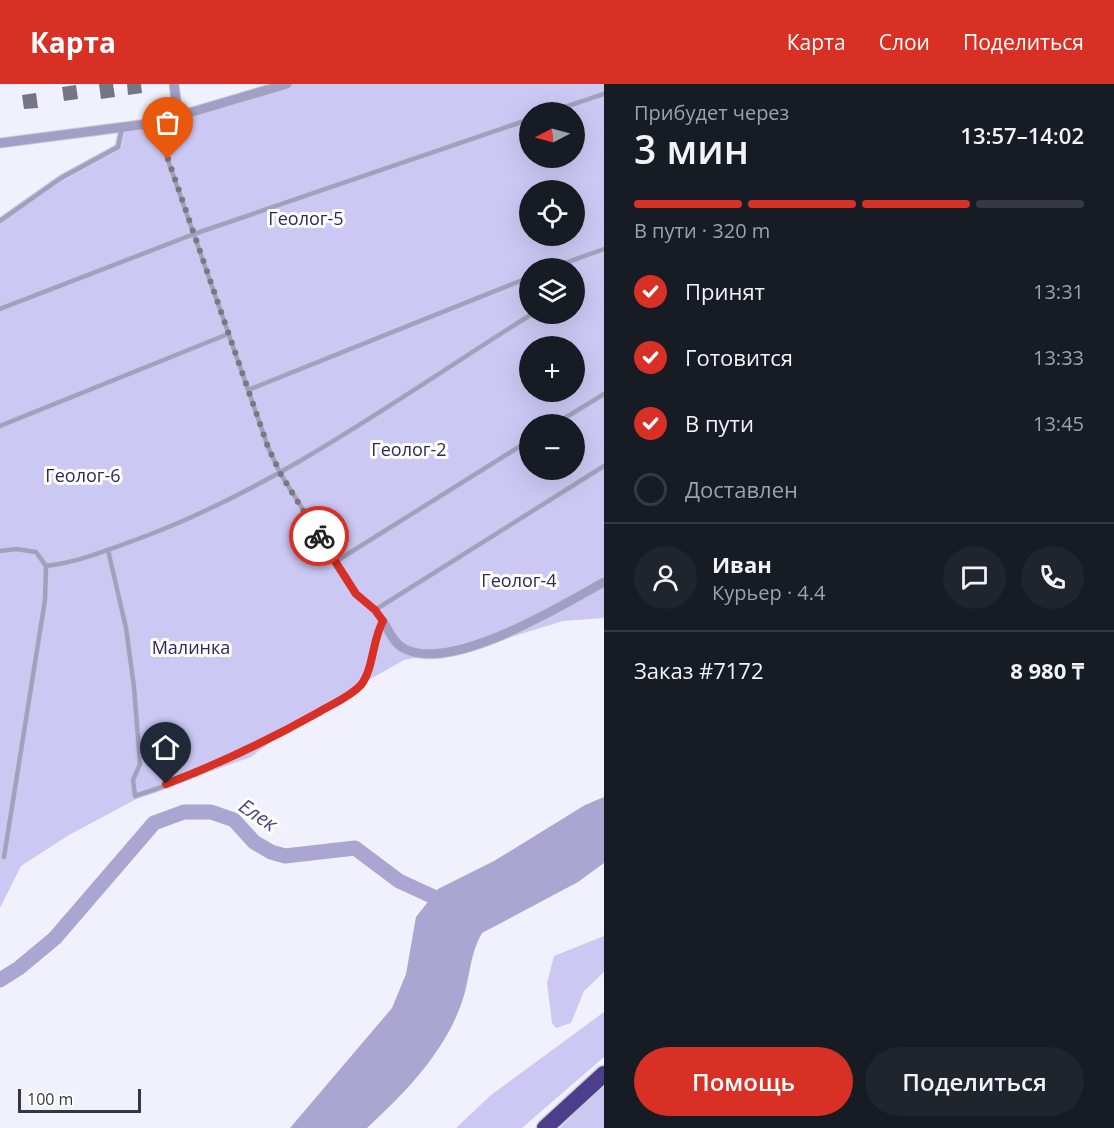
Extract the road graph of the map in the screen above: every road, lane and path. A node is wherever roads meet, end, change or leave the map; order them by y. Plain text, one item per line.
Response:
1 (174, 84) edge
2 (287, 84) edge
3 (272, 87) edge
4 (604, 94) edge
5 (580, 102) edge
6 (178, 117) junction
7 (155, 123) junction
8 (519, 123) edge
9 (122, 126) junction
10 (0, 143) edge
11 (0, 221) edge
12 (194, 234) junction
13 (604, 249) edge
14 (579, 258) edge
15 (519, 281) edge
16 (0, 309) edge
17 (519, 322) edge
18 (228, 333) junction
19 (248, 390) junction
20 (604, 394) edge
21 (571, 414) edge
22 (0, 426) edge
23 (519, 447) edge
24 (604, 466) edge
25 (280, 473) junction
26 (108, 550) junction
27 (0, 551) edge
28 (335, 562) junction
29 (45, 566) junction
30 (604, 582) edge
31 (375, 610) junction
32 (383, 621) junction
33 (4, 857) dead end
34 (604, 1074) edge
35 (545, 1128) edge

1 - 6 street
2 - 3 street
3 - 6 street
4 - 5 lane
6 - 7 street
7 - 9 street
7 - 12 lane
8 - 12 lane
9 - 10 street
9 - 11 lane
12 - 16 lane
12 - 18 lane
13 - 14 lane
15 - 19 lane
17 - 25 lane
18 - 19 lane
18 - 22 lane
19 - 25 lane
20 - 21 lane
23 - 28 lane
24 - 31 lane
25 - 26 lane
25 - 28 lane
26 - 29 lane
26 - 32 lane
27 - 29 lane
28 - 31 lane
29 - 33 lane
30 - 32 street
31 - 32 lane
34 - 35 highway

